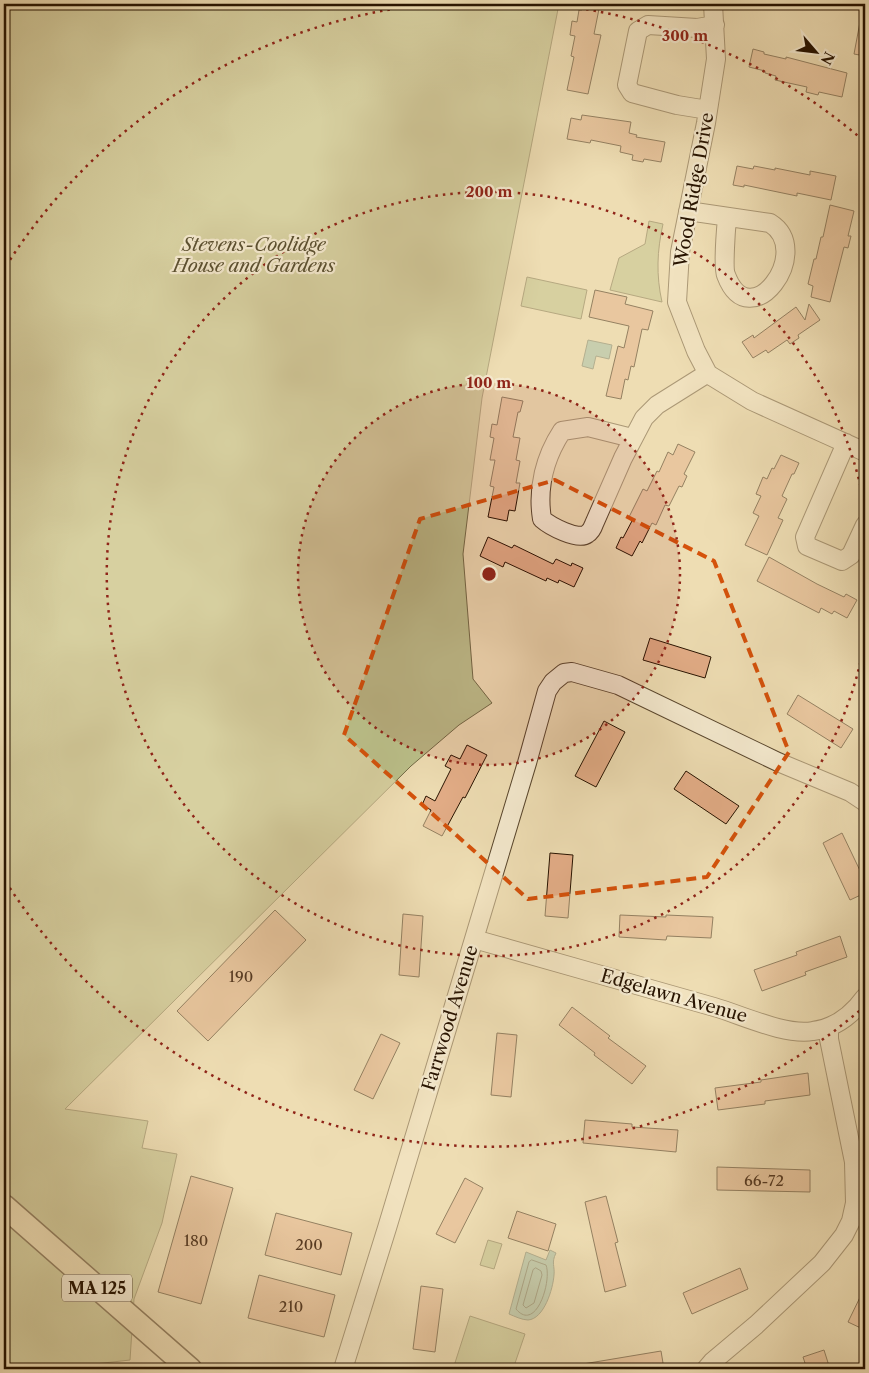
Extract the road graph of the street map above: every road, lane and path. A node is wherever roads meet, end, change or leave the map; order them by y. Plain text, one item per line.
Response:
1 (713, 4) edge
2 (715, 26) junction
3 (708, 110) junction
4 (688, 211) junction
5 (726, 218) junction
6 (708, 373) junction
7 (632, 438) junction
8 (846, 443) junction
9 (865, 452) edge
10 (865, 525) edge
11 (865, 802) edge
12 (474, 939) junction
13 (865, 997) edge
14 (829, 1027) junction
15 (4, 1206) edge
16 (190, 1369) edge
17 (343, 1369) edge
18 (706, 1369) edge

1 - 2 street, Wood Ridge Drive
2 - 3 street, Wood Ridge Drive
2 - 3 street
3 - 4 street, Wood Ridge Drive
4 - 5 street
4 - 6 street, Wood Ridge Drive
5 - 5 street
6 - 7 street
6 - 8 street, Wood Ridge Drive
7 - 7 street
8 - 9 street, Wood Ridge Drive
8 - 10 street
11 - 12 street, Farrwood Avenue
12 - 14 street, Edgelawn Avenue
12 - 17 street, Farrwood Avenue
13 - 14 street, Edgelawn Avenue
14 - 18 street
15 - 16 main road, MA 125

